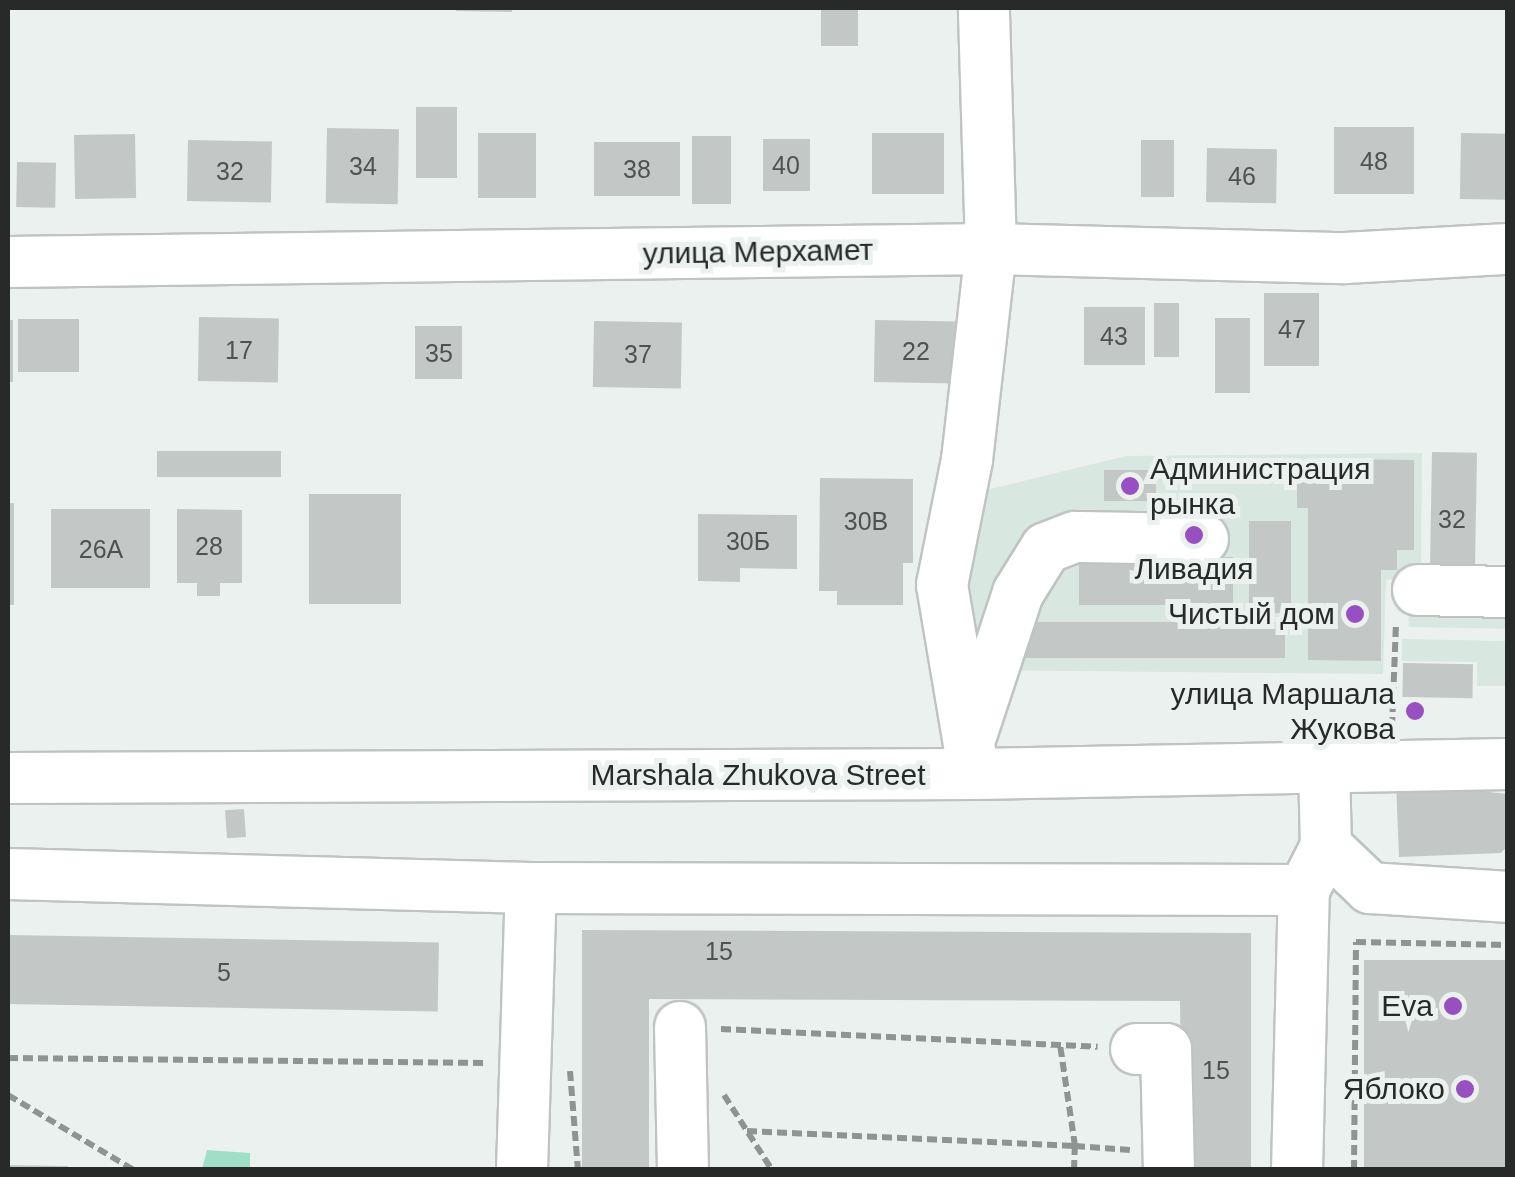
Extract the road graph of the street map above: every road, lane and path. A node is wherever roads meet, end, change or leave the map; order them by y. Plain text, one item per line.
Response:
1 (984, 8) edge
2 (991, 249) junction
3 (1508, 249) edge
4 (8, 262) edge
5 (1204, 539) dead end
6 (1418, 590) joint
7 (1508, 592) edge
8 (1392, 728) dead end
9 (972, 758) junction
10 (1508, 764) edge
11 (1324, 766) junction
12 (8, 778) edge
13 (1315, 868) junction
14 (8, 874) edge
15 (530, 888) junction
16 (1508, 896) edge
17 (1508, 945) edge
18 (680, 1027) joint
19 (1060, 1045) junction
20 (1136, 1049) joint
21 (8, 1058) edge
22 (547, 1059) junction
23 (8, 1094) edge
24 (747, 1131) dead end
25 (1076, 1146) junction
26 (1169, 1161) edge
27 (134, 1170) edge
28 (522, 1170) edge
29 (578, 1170) edge
30 (683, 1170) edge
31 (1074, 1170) edge
32 (1297, 1170) edge
33 (1354, 1170) edge

1 - 2 street
2 - 3 street, улица Мерхамет
2 - 4 street, улица Мерхамет
2 - 9 street
5 - 9 street
6 - 7 street
6 - 8 path
9 - 11 street, Marshala Zhukova Street
9 - 12 street, Marshala Zhukova Street
10 - 11 street, Marshala Zhukova Street
11 - 13 street
13 - 15 street
13 - 16 street
13 - 32 street
14 - 15 street
15 - 22 street
17 - 33 path
18 - 19 path
18 - 30 street
19 - 20 path
19 - 25 path
20 - 26 street
21 - 22 path
22 - 28 street
22 - 29 path
23 - 27 path
24 - 25 path
25 - 26 path
25 - 31 path

